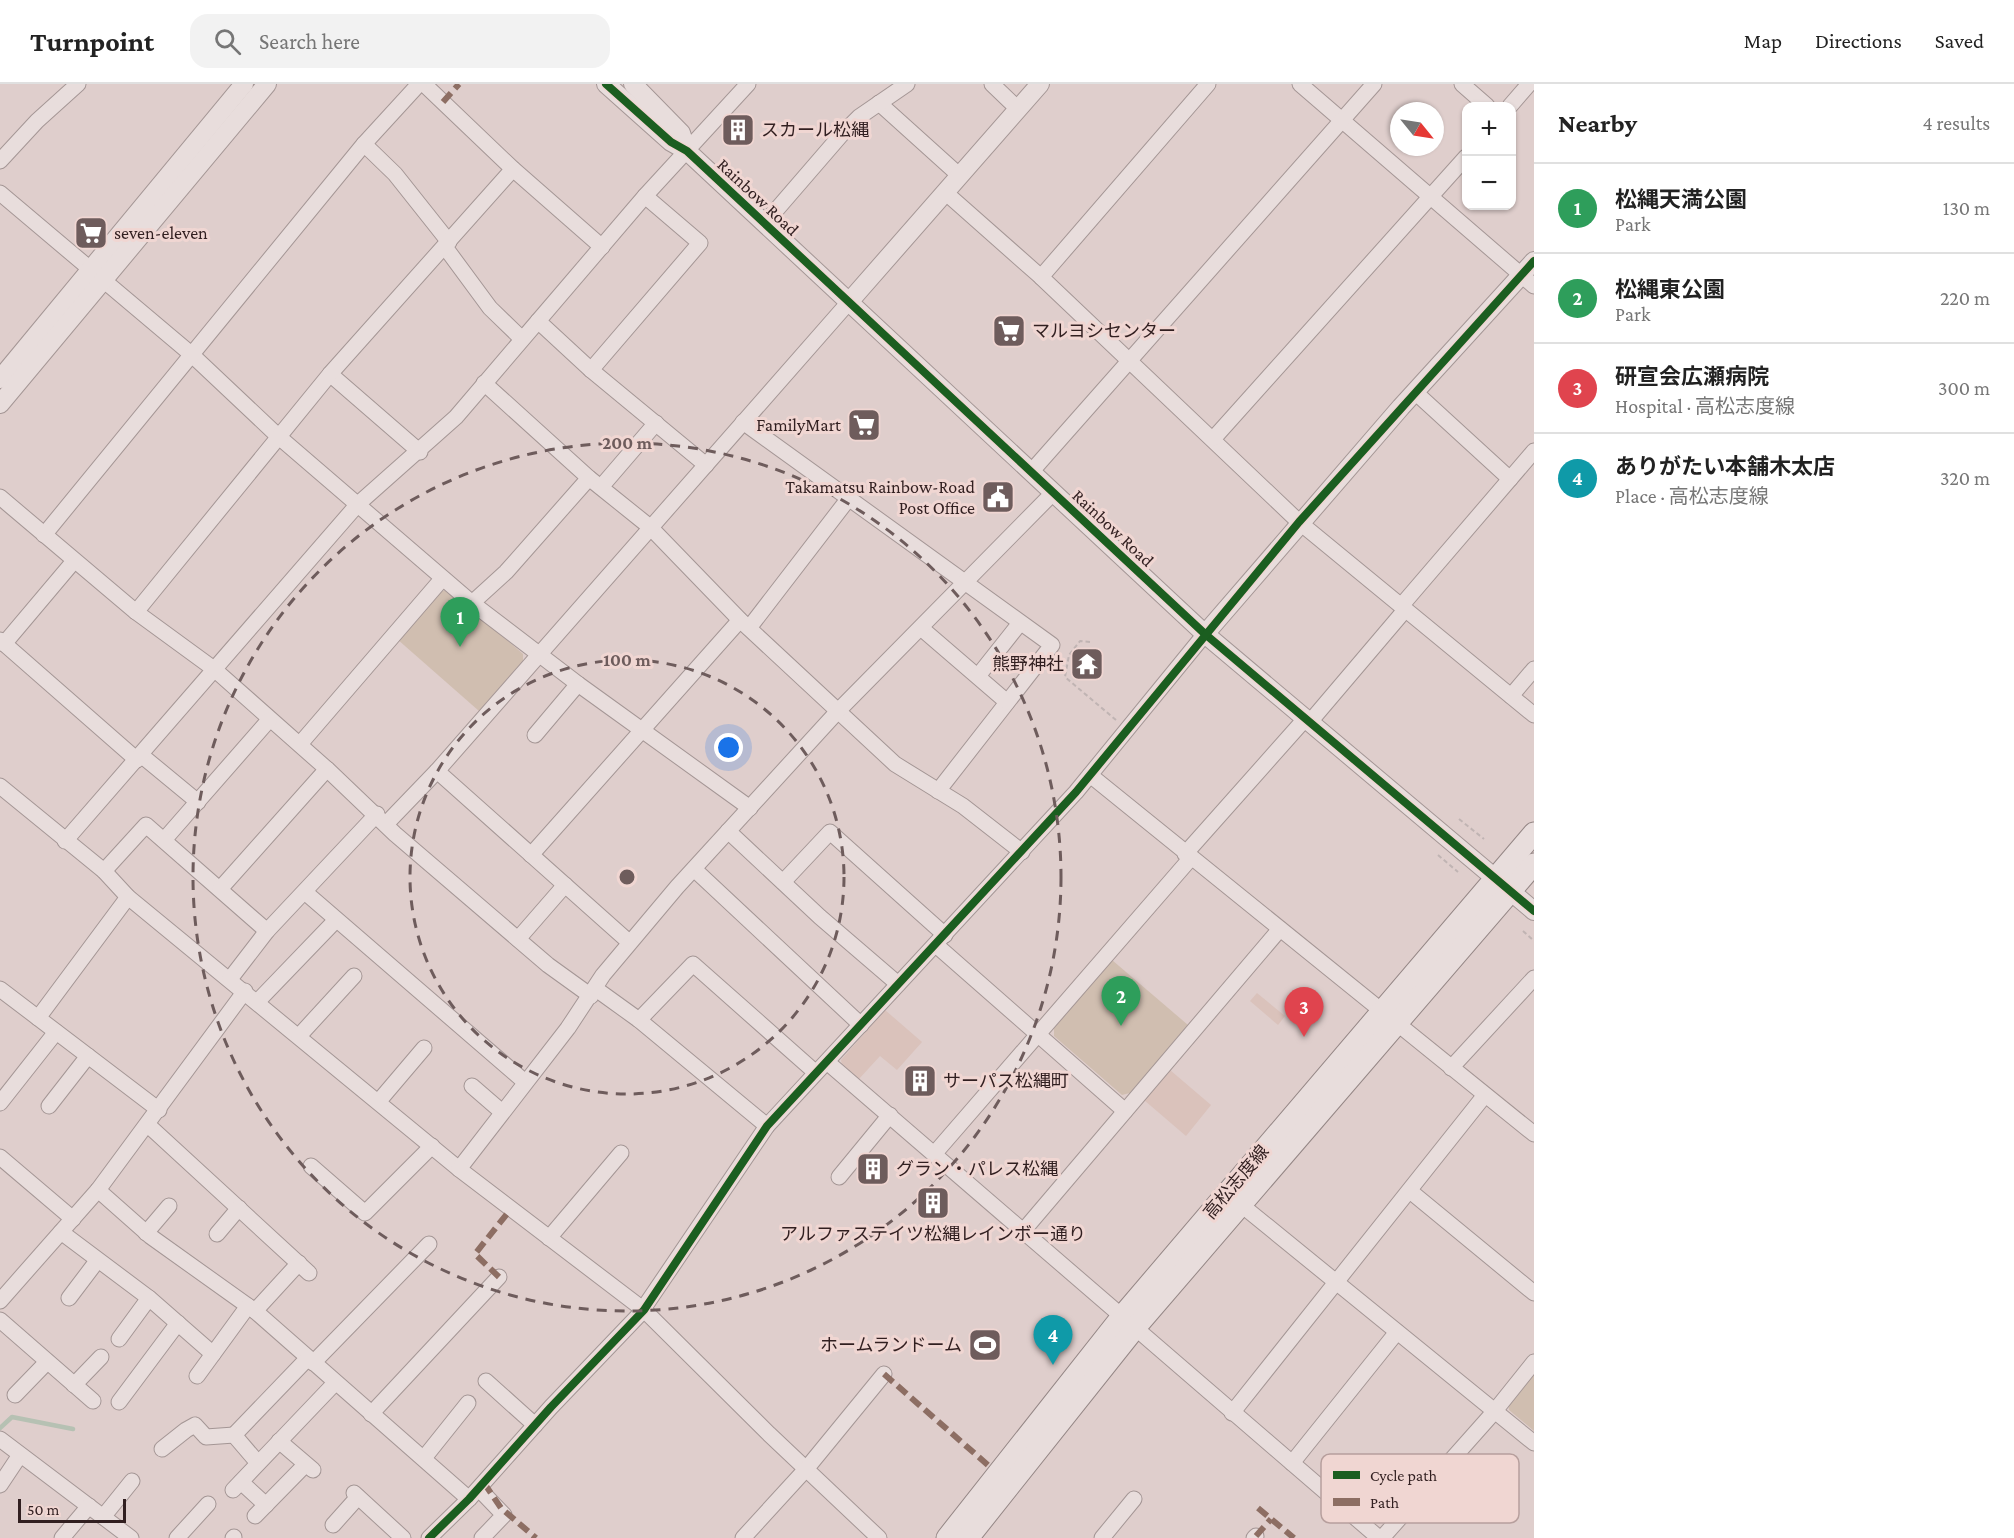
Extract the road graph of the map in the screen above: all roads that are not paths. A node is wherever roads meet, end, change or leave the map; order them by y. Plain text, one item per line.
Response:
1 (78, 84) edge
2 (244, 84) edge
3 (267, 84) edge
4 (419, 84) edge
5 (423, 84) edge
6 (606, 84) edge
7 (633, 84) edge
8 (748, 84) edge
9 (907, 84) edge
10 (992, 84) edge
11 (1040, 84) edge
12 (1208, 84) edge
13 (1300, 84) edge
14 (1374, 84) edge
15 (1462, 84) edge
16 (1529, 84) edge
17 (1482, 102) edge
18 (1513, 102) edge
19 (879, 103) junction
20 (1018, 109) junction
21 (1342, 118) junction
22 (363, 144) junction
23 (687, 151) junction
24 (0, 161) edge
25 (1462, 163) edge
26 (513, 169) junction
27 (960, 176) junction
28 (0, 193) edge
29 (946, 193) junction
30 (645, 196) junction
31 (1433, 196) junction
32 (765, 224) junction
33 (447, 244) junction
34 (602, 247) junction
35 (1534, 261) edge
36 (96, 274) junction
37 (1041, 277) junction
38 (1528, 280) edge
39 (849, 303) junction
40 (538, 321) junction
41 (522, 339) junction
42 (191, 354) junction
43 (1128, 362) junction
44 (591, 370) junction
45 (330, 374) junction
46 (0, 379) edge
47 (484, 383) junction
48 (1415, 392) junction
49 (0, 404) edge
50 (743, 422) junction
51 (656, 423) junction
52 (279, 437) junction
53 (1214, 438) junction
54 (1534, 451) edge
55 (420, 452) junction
56 (706, 465) junction
57 (1031, 472) junction
58 (1510, 479) junction
59 (595, 482) junction
60 (1053, 493) junction
61 (0, 497) edge
62 (849, 498) junction
63 (358, 504) junction
64 (1299, 522) junction
65 (650, 526) junction
66 (44, 535) junction
67 (74, 561) junction
68 (442, 579) junction
69 (966, 581) junction
70 (472, 603) junction
71 (1403, 608) junction
72 (136, 612) junction
73 (1020, 623) junction
74 (744, 624) junction
75 (921, 628) junction
76 (1204, 634) junction
77 (2, 642) edge
78 (538, 654) junction
79 (214, 669) junction
80 (1534, 669) edge
81 (978, 676) junction
82 (578, 684) junction
83 (1511, 696) junction
84 (1007, 702) junction
85 (838, 711) junction
86 (1534, 716) edge
87 (269, 720) junction
88 (1307, 721) junction
89 (644, 730) junction
90 (535, 735) dead end
91 (300, 744) junction
92 (139, 758) junction
93 (327, 769) junction
94 (437, 771) junction
95 (1090, 775) junction
96 (0, 786) edge
97 (938, 791) junction
98 (198, 802) junction
99 (750, 808) junction
100 (382, 819) junction
101 (728, 831) junction
102 (1534, 833) edge
103 (164, 840) junction
104 (65, 841) junction
105 (1022, 852) junction
106 (531, 855) junction
107 (1188, 857) junction
108 (1534, 864) edge
109 (694, 869) junction
110 (105, 871) junction
111 (783, 882) junction
112 (565, 885) junction
113 (1503, 885) junction
114 (220, 889) junction
115 (306, 893) junction
116 (128, 897) junction
117 (1534, 911) edge
118 (336, 920) junction
119 (1280, 930) junction
120 (267, 931) junction
121 (518, 939) junction
122 (941, 940) junction
123 (629, 942) junction
124 (354, 976) dead end
125 (1534, 978) edge
126 (230, 979) junction
127 (898, 984) junction
128 (0, 990) edge
129 (245, 991) junction
130 (593, 993) junction
131 (258, 1001) junction
132 (1388, 1017) junction
133 (38, 1018) junction
134 (639, 1020) junction
135 (861, 1025) junction
136 (56, 1032) junction
137 (1038, 1034) junction
138 (300, 1036) junction
139 (424, 1048) dead end
140 (88, 1056) junction
141 (821, 1067) junction
142 (1451, 1068) junction
143 (525, 1082) junction
144 (472, 1086) dead end
145 (1485, 1095) junction
146 (379, 1101) junction
147 (0, 1103) edge
148 (49, 1106) dead end
149 (159, 1110) junction
150 (1125, 1111) junction
151 (502, 1112) junction
152 (890, 1115) junction
153 (148, 1125) junction
154 (767, 1126) junction
155 (1534, 1134) edge
156 (432, 1146) junction
157 (621, 1153) dead end
158 (935, 1153) junction
159 (0, 1157) edge
160 (311, 1166) dead end
161 (459, 1169) junction
162 (839, 1177) dead end
163 (98, 1190) junction
164 (1410, 1191) junction
165 (1233, 1198) junction
166 (169, 1206) dead end
167 (239, 1208) junction
168 (73, 1219) junction
169 (1024, 1230) junction
170 (61, 1232) junction
171 (146, 1233) junction
172 (217, 1234) dead end
173 (549, 1238) junction
174 (429, 1244) dead end
175 (97, 1261) junction
176 (499, 1277) dead end
177 (1337, 1284) junction
178 (1534, 1293) edge
179 (69, 1298) dead end
180 (149, 1298) junction
181 (0, 1301) edge
182 (251, 1308) junction
183 (644, 1310) junction
184 (0, 1320) edge
185 (1129, 1321) junction
186 (178, 1323) junction
187 (1397, 1332) junction
188 (119, 1339) dead end
189 (213, 1354) junction
190 (101, 1357) dead end
191 (310, 1361) junction
192 (47, 1362) junction
193 (1534, 1362) edge
194 (884, 1374) dead end
195 (197, 1376) dead end
196 (486, 1381) dead end
197 (335, 1383) junction
198 (74, 1385) junction
199 (15, 1395) dead end
200 (93, 1401) dead end
201 (119, 1402) dead end
202 (468, 1403) dead end
203 (1494, 1412) junction
204 (1232, 1413) junction
205 (371, 1414) junction
206 (535, 1425) junction
207 (234, 1435) junction
208 (0, 1438) edge
209 (279, 1441) junction
210 (1534, 1443) edge
211 (162, 1449) dead end
212 (1456, 1454) edge
213 (20, 1455) junction
214 (424, 1458) junction
215 (258, 1463) junction
216 (1292, 1463) junction
217 (807, 1468) junction
218 (132, 1481) dead end
219 (0, 1485) edge
220 (1321, 1487) edge
221 (474, 1494) junction
222 (1134, 1499) dead end
223 (208, 1504) dead end
224 (89, 1506) junction
225 (104, 1517) junction
226 (1363, 1523) edge
227 (1394, 1523) edge
228 (333, 1525) dead end
229 (62, 1538) edge
230 (130, 1538) edge
231 (177, 1538) edge
232 (403, 1538) edge
233 (429, 1538) edge
234 (482, 1538) edge
235 (743, 1538) edge
236 (879, 1538) edge
237 (947, 1538) edge
238 (968, 1538) edge
239 (1101, 1538) edge
240 (1381, 1538) edge

1 - 24 street
2 - 36 street
3 - 36 street
4 - 22 street
5 - 26 street
6 - 23 street
7 - 23 street
8 - 23 street
9 - 19 street
10 - 20 street
11 - 20 street
12 - 37 street
13 - 21 street
14 - 21 street
15 - 17 street
16 - 18 street
19 - 27 street
19 - 32 street
20 - 27 street
21 - 31 street
21 - 43 street
22 - 33 street
22 - 42 street
23 - 30 street
23 - 32 street, Rainbow Road
25 - 31 street
26 - 33 street
26 - 34 street
27 - 29 street
28 - 36 street
29 - 37 street
29 - 39 street
30 - 34 street
30 - 44 street
31 - 38 street
31 - 53 street
32 - 39 street, Rainbow Road
33 - 41 street
33 - 45 street
34 - 40 street
35 - 38 street
36 - 42 street
36 - 46 street
36 - 49 street
37 - 43 street
38 - 48 street
39 - 50 street
39 - 57 street, Rainbow Road
40 - 41 street
40 - 44 street
41 - 47 street
42 - 52 street
42 - 66 street
43 - 53 street
43 - 57 street
44 - 51 street
45 - 52 street
45 - 55 street
47 - 55 street
47 - 59 street
48 - 58 street
48 - 64 street
50 - 56 street
50 - 62 street
51 - 56 street
51 - 59 street
52 - 63 street
52 - 72 street
53 - 64 street
54 - 58 street
55 - 63 street
56 - 65 street
57 - 60 street, Rainbow Road
58 - 71 street
59 - 65 street
59 - 70 street
60 - 69 street
60 - 76 street, Rainbow Road
61 - 66 street
62 - 69 street
62 - 74 street
63 - 68 street
63 - 79 street
64 - 71 street
64 - 76 street
65 - 74 street
65 - 78 street
66 - 67 street
67 - 72 street
67 - 77 street
68 - 70 street
68 - 91 street
69 - 73 street
69 - 75 street
70 - 78 street
71 - 83 street
71 - 88 street
72 - 79 street
73 - 81 street
73 - 84 street
74 - 85 street
74 - 89 street
75 - 81 street
75 - 85 street
76 - 88 street, Rainbow Road
76 - 95 street
77 - 92 street
78 - 82 street
78 - 94 street
79 - 87 street
79 - 92 street
80 - 83 street
81 - 84 street
82 - 89 street
82 - 90 street
83 - 86 street
84 - 97 street
85 - 97 street
85 - 99 street
87 - 91 street
87 - 98 street
88 - 107 street
88 - 113 street, Rainbow Road
89 - 99 street
89 - 106 street
91 - 93 street
92 - 98 street
92 - 104 street
93 - 100 street
93 - 114 street
94 - 100 street
94 - 106 street
95 - 105 street
95 - 107 street
96 - 104 street
97 - 105 street
98 - 103 street
99 - 101 street
100 - 115 street
100 - 121 street
101 - 109 street
101 - 111 street
102 - 113 main road, 高松志度線
103 - 110 street
103 - 114 street
104 - 110 street
105 - 122 street
106 - 112 street
107 - 119 street
107 - 137 street
108 - 113 main road, 高松志度線
109 - 123 street
109 - 135 street
110 - 116 street
111 - 122 street
111 - 127 street
112 - 121 street
112 - 123 street
113 - 117 street, Rainbow Road
113 - 132 main road, 高松志度線
114 - 120 street
115 - 118 street
115 - 120 street
116 - 126 street
116 - 133 street
118 - 131 street
118 - 143 street
119 - 132 street
119 - 150 street
120 - 126 street
121 - 130 street
122 - 127 street
122 - 137 street
123 - 130 street
124 - 138 street
125 - 142 street
126 - 129 street
127 - 135 street
128 - 133 street
129 - 131 street
129 - 149 street
130 - 134 street
130 - 143 street
131 - 138 street
132 - 142 street
132 - 165 main road, 高松志度線
133 - 136 street
134 - 141 street
134 - 154 street
135 - 141 street
136 - 140 street
136 - 147 street
137 - 150 street
137 - 158 street
138 - 146 street
139 - 146 street
140 - 148 street
140 - 149 street
141 - 152 street
141 - 154 street
142 - 145 street
143 - 151 street
144 - 151 street
145 - 155 street
145 - 164 street
146 - 156 street
149 - 153 street
150 - 169 street
151 - 161 street
152 - 158 street
152 - 162 street
153 - 163 street
153 - 167 street
154 - 183 street
156 - 160 street
156 - 161 street
157 - 173 street
158 - 169 street
159 - 168 street
161 - 173 street
163 - 168 street
163 - 171 street
164 - 177 street
164 - 178 street
165 - 177 street
165 - 185 main road, 高松志度線
166 - 171 street
167 - 172 street
167 - 182 street
168 - 170 street
169 - 185 street
170 - 175 street
170 - 181 street
171 - 182 street
173 - 183 street
174 - 191 street
175 - 179 street
175 - 180 street
176 - 205 street
177 - 187 street
177 - 204 street
180 - 186 street
180 - 188 street
182 - 189 street
182 - 191 street
183 - 206 street
183 - 217 street
184 - 192 street
185 - 204 street
185 - 237 main road, 高松志度線
185 - 238 main road, 高松志度線
186 - 189 street
186 - 201 street
187 - 203 street
187 - 216 street
189 - 195 street
190 - 198 street
191 - 197 street
191 - 207 street
192 - 198 street
192 - 199 street
193 - 203 street
194 - 217 street
196 - 206 street
197 - 205 street
197 - 209 street
198 - 200 street
202 - 214 street
203 - 210 street
203 - 212 street
204 - 216 street
205 - 214 street
206 - 221 street
207 - 211 street
207 - 215 street
208 - 213 street
209 - 215 street
209 - 215 street
213 - 219 street
213 - 224 street
214 - 221 street
216 - 220 street
217 - 235 street
217 - 236 street
218 - 225 street
221 - 233 street
221 - 234 street
222 - 239 street
223 - 231 street
224 - 225 street
224 - 229 street
225 - 230 street
226 - 240 street
227 - 240 street
228 - 232 street

